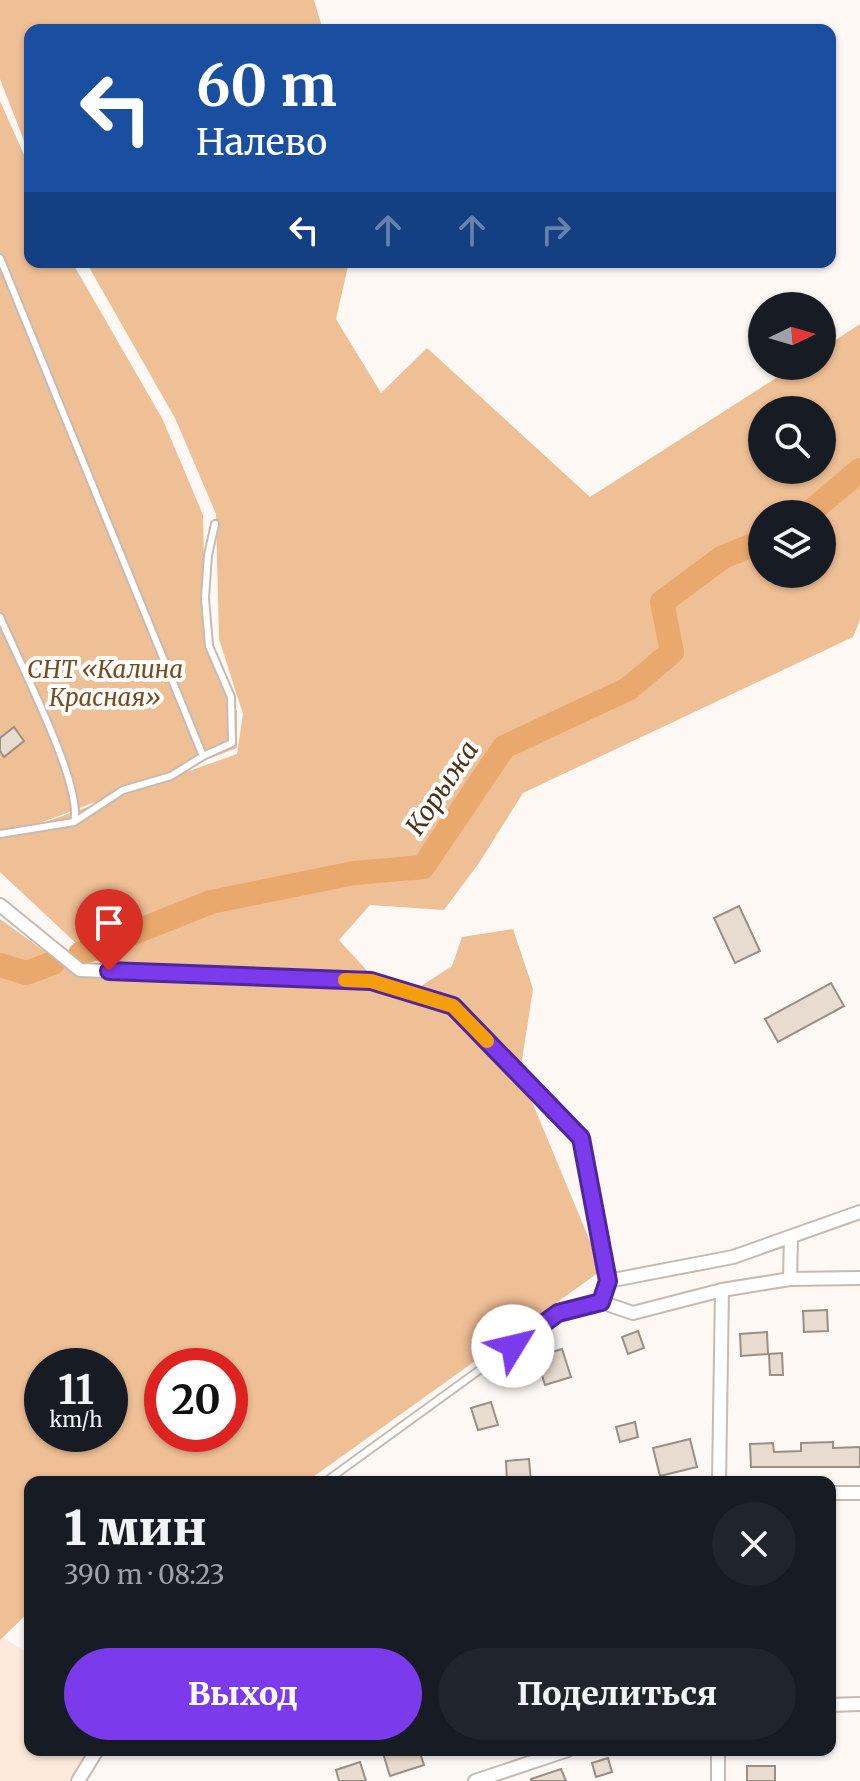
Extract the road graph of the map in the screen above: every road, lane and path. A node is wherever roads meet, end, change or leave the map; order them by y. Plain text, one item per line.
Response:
1 (0, 258) edge
2 (215, 524) dead end
3 (0, 617) edge
4 (203, 756) junction
5 (74, 822) junction
6 (1, 832) edge
7 (0, 905) edge
8 (860, 1212) edge
9 (791, 1238) junction
10 (860, 1278) edge
11 (790, 1279) junction
12 (608, 1281) junction
13 (722, 1290) junction
14 (601, 1302) junction
15 (333, 1476) edge
16 (719, 1476) edge
17 (836, 1493) edge
18 (860, 1493) edge
19 (860, 1704) edge
20 (836, 1705) edge
21 (93, 1756) edge
22 (550, 1756) edge
23 (718, 1756) edge
24 (78, 1781) edge
25 (475, 1781) edge
26 (718, 1781) edge

1 - 4 lane
2 - 4 lane
3 - 5 lane
4 - 5 lane
5 - 6 lane
7 - 12 street
8 - 9 street
9 - 11 street
9 - 12 street
10 - 11 street
11 - 13 street
12 - 14 street
13 - 14 street
13 - 16 street
14 - 15 lane
17 - 18 street
19 - 20 street
21 - 24 street
22 - 25 street
23 - 26 street

